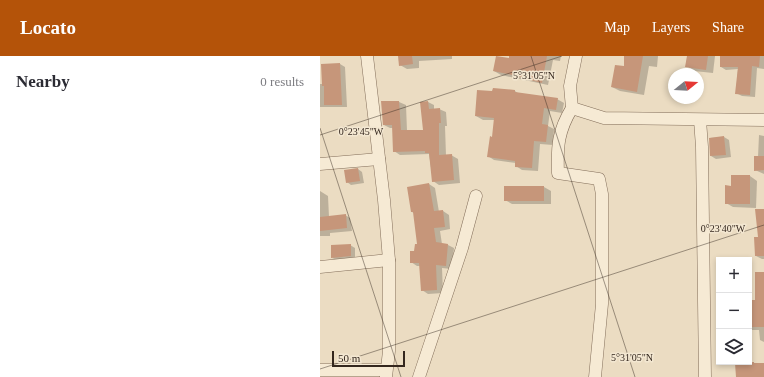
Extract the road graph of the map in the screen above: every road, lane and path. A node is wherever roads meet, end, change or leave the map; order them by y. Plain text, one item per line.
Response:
1 (367, 56) edge
2 (576, 56) edge
3 (572, 108) junction
4 (700, 120) junction
5 (764, 120) edge
6 (379, 159) junction
7 (320, 164) edge
8 (476, 196) dead end
9 (389, 260) junction
10 (320, 267) edge
11 (320, 370) edge
12 (386, 374) edge
13 (419, 377) edge
14 (595, 377) edge
15 (705, 377) edge

1 - 6 street
2 - 3 street
3 - 4 street
3 - 14 street
4 - 5 street
4 - 15 street
6 - 7 street
6 - 9 street
8 - 13 street
9 - 10 street
9 - 12 street
11 - 12 street

